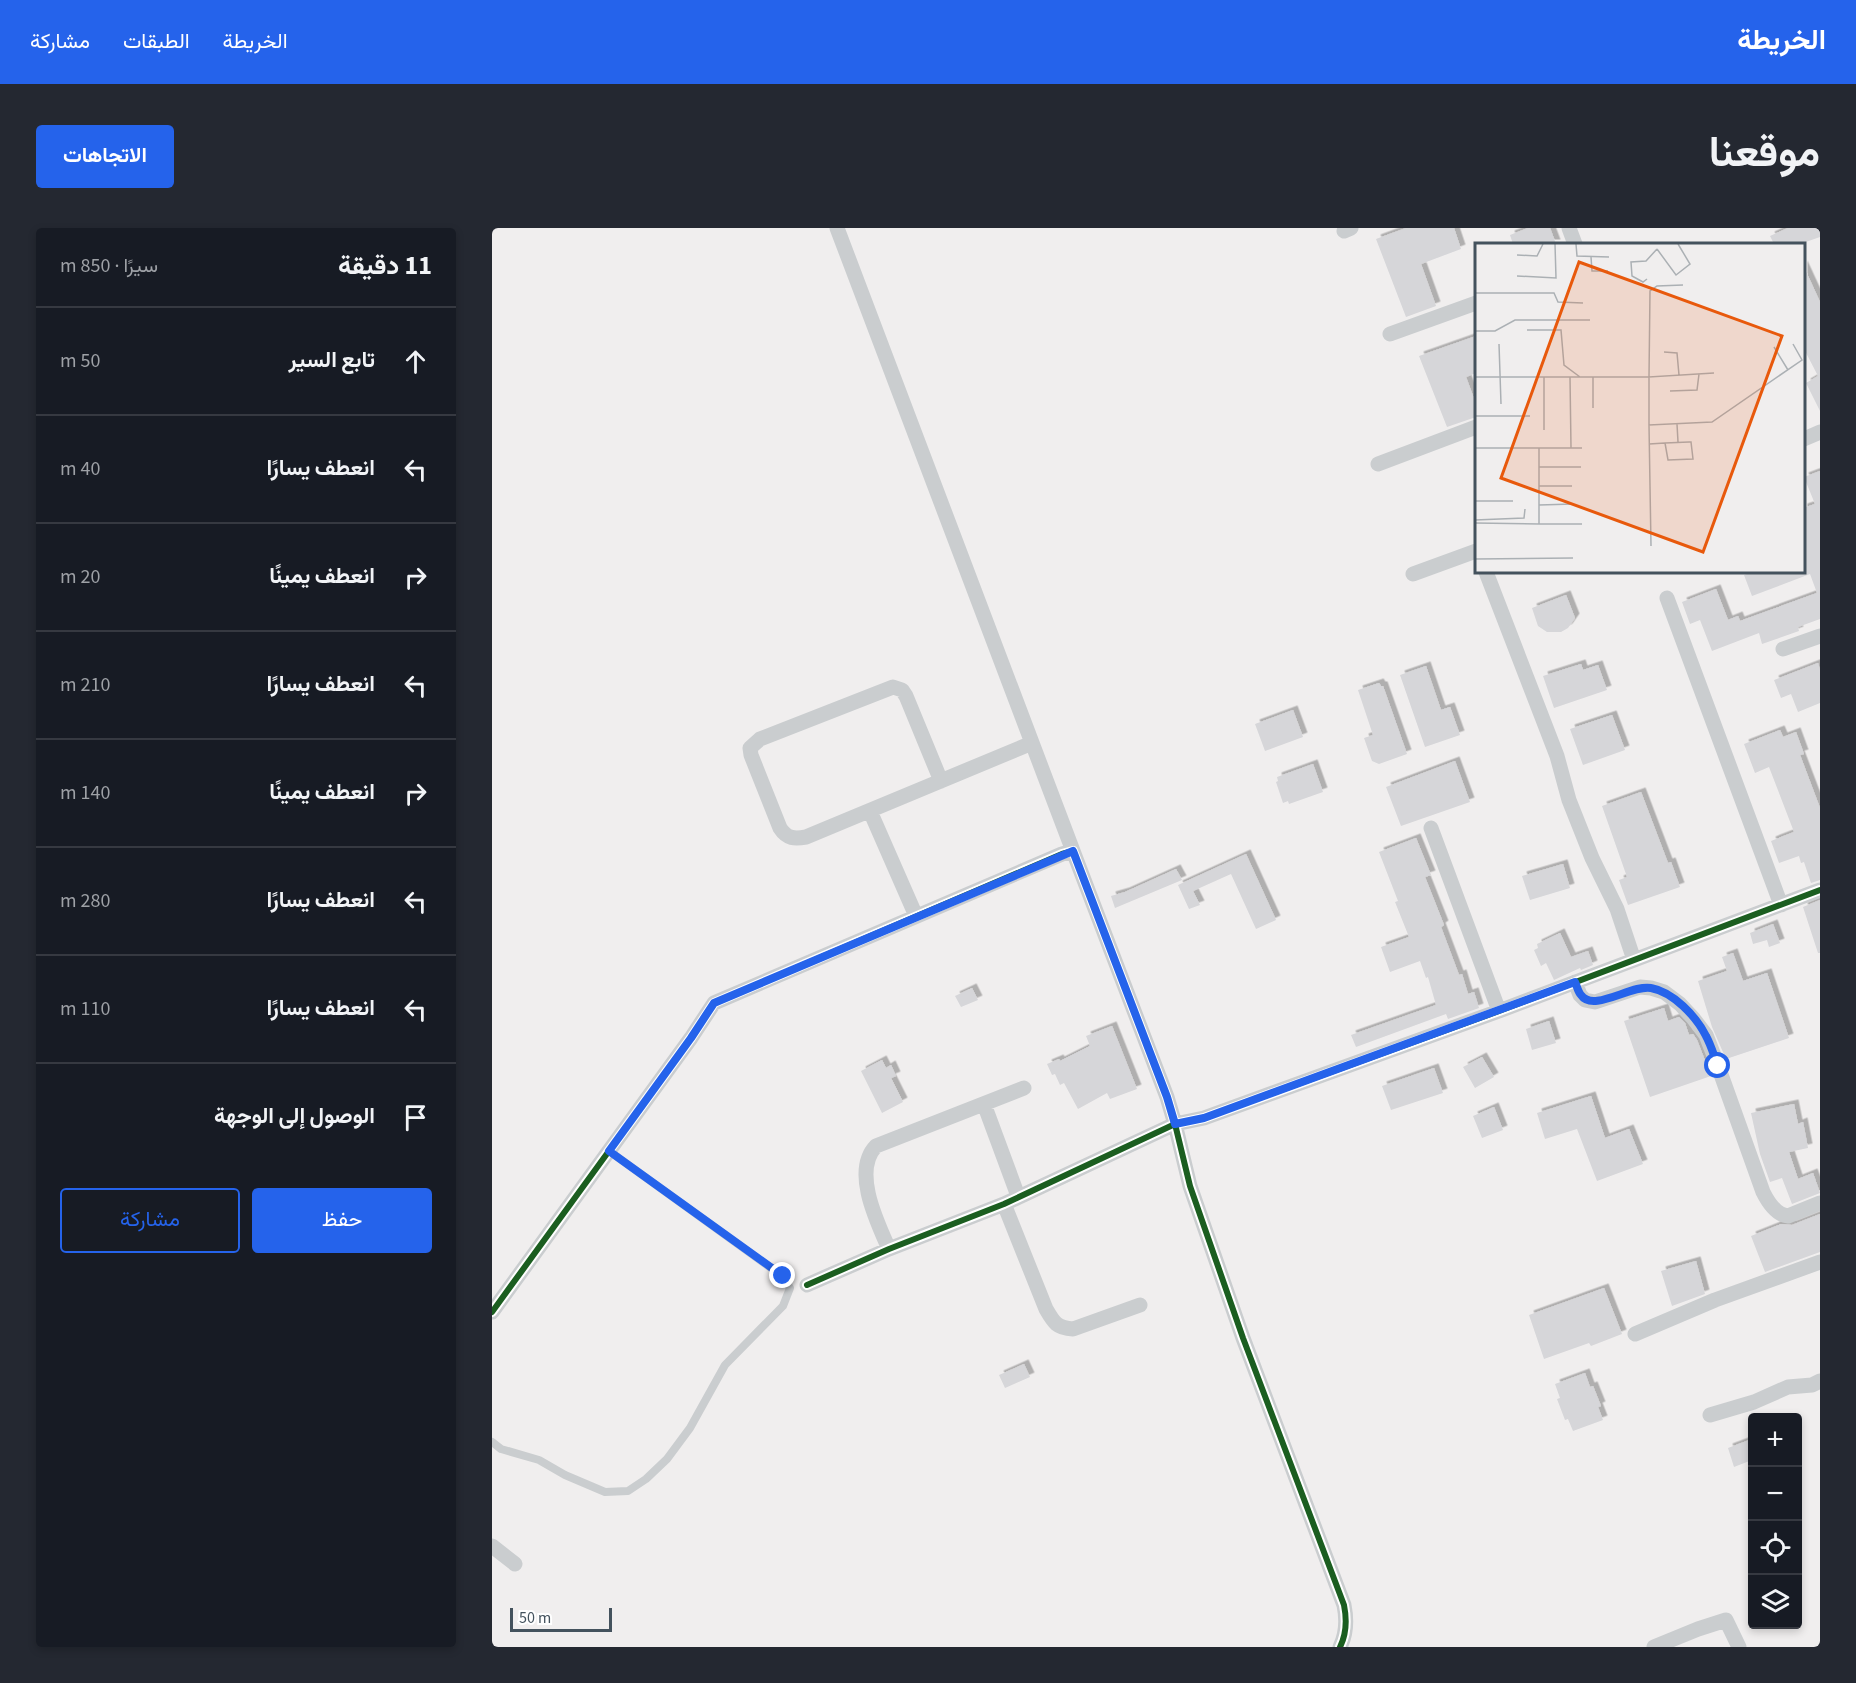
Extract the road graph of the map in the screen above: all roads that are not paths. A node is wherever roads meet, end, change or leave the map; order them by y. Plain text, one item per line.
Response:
1 (837, 228) edge
2 (1569, 228) edge
3 (1575, 243) edge
4 (1475, 303) edge
5 (1390, 334) dead end
6 (1475, 427) edge
7 (1820, 432) edge
8 (1805, 438) edge
9 (1378, 464) dead end
10 (1475, 551) edge
11 (1486, 573) edge
12 (1413, 574) dead end
13 (1667, 598) dead end
14 (1820, 636) edge
15 (1783, 649) dead end
16 (1032, 743) junction
17 (941, 781) junction
18 (870, 811) junction
19 (1431, 828) dead end
20 (1073, 851) junction
21 (1820, 890) edge
22 (1781, 904) junction
23 (916, 916) junction
24 (1634, 960) junction
25 (1575, 982) junction
26 (1499, 1011) junction
27 (1024, 1088) dead end
28 (984, 1104) junction
29 (1175, 1124) junction
30 (609, 1151) junction
31 (1018, 1196) junction
32 (1820, 1203) edge
33 (1004, 1204) junction
34 (889, 1249) junction
35 (1820, 1262) edge
36 (807, 1285) dead end
37 (1140, 1305) dead end
38 (492, 1312) edge
39 (1635, 1334) dead end
40 (1820, 1381) edge
41 (1710, 1415) dead end
42 (492, 1442) edge
43 (492, 1546) edge
44 (515, 1564) dead end
45 (1340, 1647) edge
46 (1654, 1647) edge
47 (1739, 1647) edge

1 - 16 street
2 - 3 street
4 - 5 street
6 - 9 street
7 - 8 street
10 - 12 street
11 - 24 street
13 - 22 street
14 - 15 street
16 - 17 street
16 - 20 street
17 - 18 street
17 - 18 street
18 - 23 street
19 - 26 street
20 - 23 street
20 - 29 street
21 - 22 street
22 - 24 street
23 - 30 street
24 - 25 street
25 - 26 street
25 - 32 street
26 - 29 street
27 - 28 street
28 - 31 street
28 - 34 street
29 - 31 street
29 - 45 street
30 - 38 street
30 - 42 lane
31 - 33 street
33 - 34 street
33 - 37 street
34 - 36 street
35 - 39 street
40 - 41 street
43 - 44 street
46 - 47 street

